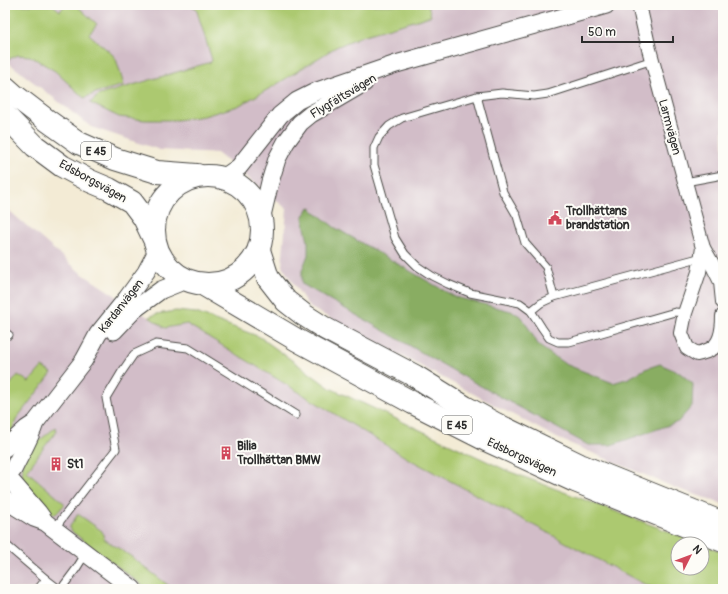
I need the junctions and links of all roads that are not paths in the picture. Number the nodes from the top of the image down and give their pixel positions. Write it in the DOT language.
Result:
graph roads {
  1 [pos="606,5"];
  2 [pos="639,5"];
  3 [pos="652,60"];
  4 [pos="396,64"];
  5 [pos="5,87"];
  6 [pos="477,96"];
  7 [pos="5,115"];
  8 [pos="723,175"];
  9 [pos="214,177"];
  10 [pos="685,182"];
  11 [pos="261,220"];
  12 [pos="156,245"];
  13 [pos="259,250"];
  14 [pos="702,252"];
  15 [pos="195,282"];
  16 [pos="554,297"];
  17 [pos="723,302"];
  18 [pos="531,311"];
  19 [pos="685,313"];
  20 [pos="723,316"];
  21 [pos="84,360"];
  22 [pos="296,414"];
  23 [pos="35,423"];
  24 [pos="5,448"];
  25 [pos="9,476"];
  26 [pos="5,500"];
  27 [pos="723,523"];
  28 [pos="49,526"];
  29 [pos="723,540"];
  30 [pos="5,544"];
  31 [pos="86,553"];
  32 [pos="46,579"];
  33 [pos="38,589"];
  34 [pos="60,589"];
  35 [pos="133,589"];
  1 -- 4 [label="street, Flygfältsvägen"];
  2 -- 3 [label="street, Larmvägen"];
  3 -- 6 [label="lane"];
  3 -- 10 [label="street, Larmvägen"];
  4 -- 9 [label="street, Flygfältsvägen"];
  4 -- 11 [label="street, Flygfältsvägen"];
  5 -- 9 [label="highway, E 45"];
  6 -- 16 [label="lane"];
  6 -- 18 [label="lane"];
  7 -- 12 [label="highway, Edsborgsvägen / E 45"];
  8 -- 10 [label="lane"];
  9 -- 11 [label="highway, E 45"];
  9 -- 12 [label="highway"];
  10 -- 14 [label="street, Larmvägen"];
  11 -- 13 [label="highway, E 45"];
  12 -- 15 [label="highway, E 45"];
  12 -- 21 [label="street, Kardanvägen"];
  13 -- 15 [label="highway, E 45"];
  13 -- 27 [label="highway, Edsborgsvägen / E 45"];
  14 -- 16 [label="lane"];
  14 -- 17 [label="street, Larmvägen"];
  14 -- 19 [label="street, Larmvägen"];
  15 -- 21 [label="street, Kardanvägen"];
  15 -- 29 [label="highway, Edsborgsvägen / E 45"];
  16 -- 18 [label="lane"];
  18 -- 19 [label="lane"];
  19 -- 20 [label="street, Larmvägen"];
  21 -- 23 [label="street, Kardanvägen"];
  22 -- 28 [label="lane"];
  23 -- 24 [label="street, Kardanvägen"];
  23 -- 25 [label="street, Kardanvägen"];
  25 -- 28 [label="street, Kardanvägen"];
  26 -- 28 [label="street, Kardanvägen"];
  28 -- 31 [label="street, Kardanvägen"];
  30 -- 32 [label="lane"];
  31 -- 34 [label="lane"];
  31 -- 35 [label="street, Kardanvägen"];
  32 -- 33 [label="lane"];
  32 -- 34 [label="lane"];
}
